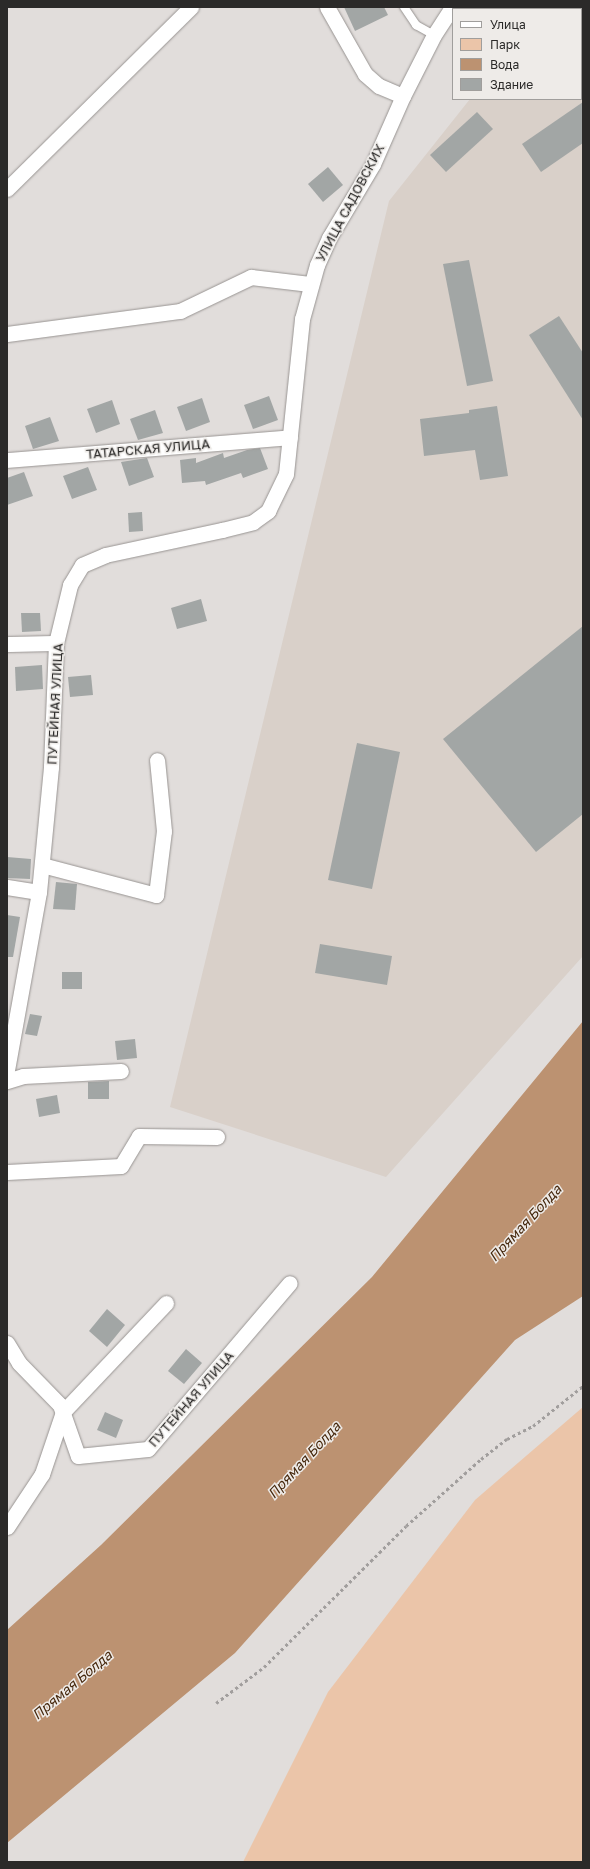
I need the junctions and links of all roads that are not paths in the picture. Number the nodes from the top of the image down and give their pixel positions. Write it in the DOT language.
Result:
graph roads {
  1 [pos="191,7"];
  2 [pos="327,7"];
  3 [pos="404,7"];
  4 [pos="452,7"];
  5 [pos="434,35"];
  6 [pos="403,96"];
  7 [pos="7,189"];
  8 [pos="310,284"];
  9 [pos="7,334"];
  10 [pos="290,437"];
  11 [pos="7,460"];
  12 [pos="56,643"];
  13 [pos="7,644"];
  14 [pos="157,760"];
  15 [pos="42,865"];
  16 [pos="7,887"];
  17 [pos="39,892"];
  18 [pos="12,1018"];
  19 [pos="7,1070"];
  20 [pos="120,1071"];
  21 [pos="7,1081"];
  22 [pos="218,1137"];
  23 [pos="7,1172"];
  24 [pos="290,1283"];
  25 [pos="166,1303"];
  26 [pos="7,1343"];
  27 [pos="62,1412"];
  28 [pos="7,1527"];
  1 -- 7 [label="street"];
  2 -- 6 [label="street"];
  3 -- 5 [label="lane"];
  4 -- 5 [label="street, УЛИЦА САДОВСКИХ"];
  5 -- 6 [label="street, УЛИЦА САДОВСКИХ"];
  6 -- 8 [label="street, УЛИЦА САДОВСКИХ"];
  8 -- 9 [label="street"];
  8 -- 10 [label="street, УЛИЦА САДОВСКИХ"];
  10 -- 11 [label="street, ТАТАРСКАЯ УЛИЦА"];
  10 -- 12 [label="street, ПУТЕЙНАЯ УЛИЦА"];
  12 -- 13 [label="street"];
  12 -- 15 [label="street, ПУТЕЙНАЯ УЛИЦА"];
  14 -- 15 [label="street"];
  15 -- 17 [label="street, ПУТЕЙНАЯ УЛИЦА"];
  16 -- 17 [label="street"];
  17 -- 18 [label="street, ПУТЕЙНАЯ УЛИЦА"];
  18 -- 19 [label="street, ПУТЕЙНАЯ УЛИЦА"];
  20 -- 21 [label="street"];
  22 -- 23 [label="street"];
  24 -- 27 [label="street, ПУТЕЙНАЯ УЛИЦА"];
  25 -- 27 [label="street"];
  26 -- 27 [label="street, ПУТЕЙНАЯ УЛИЦА"];
  27 -- 28 [label="street"];
}
